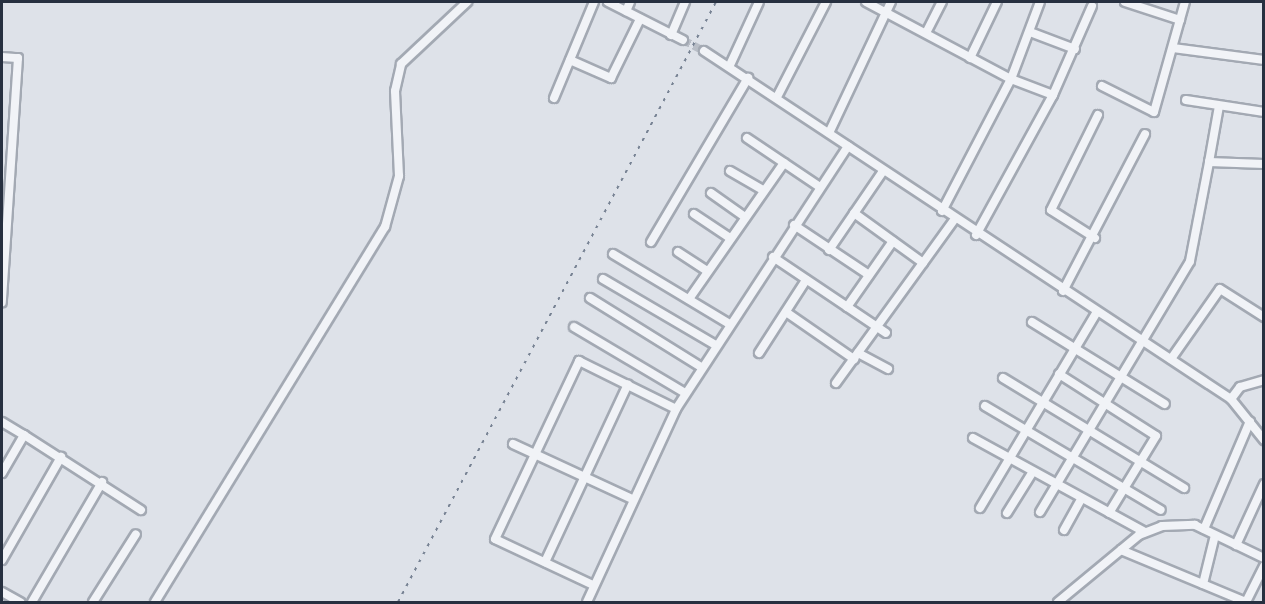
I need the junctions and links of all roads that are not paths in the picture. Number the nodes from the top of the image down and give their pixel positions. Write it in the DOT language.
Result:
graph roads {
  1 [pos="467,2"];
  2 [pos="594,2"];
  3 [pos="608,2"];
  4 [pos="630,2"];
  5 [pos="685,2"];
  6 [pos="759,2"];
  7 [pos="826,2"];
  8 [pos="866,2"];
  9 [pos="891,2"];
  10 [pos="942,2"];
  11 [pos="997,2"];
  12 [pos="1040,2"];
  13 [pos="1125,2"];
  14 [pos="1185,2"];
  15 [pos="1092,6"];
  16 [pos="626,11"];
  17 [pos="886,11"];
  18 [pos="640,19"];
  19 [pos="1180,20"];
  20 [pos="927,31"];
  21 [pos="1030,32"];
  22 [pos="671,35"];
  23 [pos="683,40"];
  24 [pos="1173,48"];
  25 [pos="1075,49"];
  26 [pos="704,51"];
  27 [pos="2,57"];
  28 [pos="970,58"];
  29 [pos="570,60"];
  30 [pos="1263,60"];
  31 [pos="730,65"];
  32 [pos="748,78"];
  33 [pos="1011,79"];
  34 [pos="1102,86"];
  35 [pos="1053,95"];
  36 [pos="777,97"];
  37 [pos="554,98"];
  38 [pos="1186,100"];
  39 [pos="1219,106"];
  40 [pos="1263,112"];
  41 [pos="1098,115"];
  42 [pos="829,133"];
  43 [pos="1145,134"];
  44 [pos="747,138"];
  45 [pos="848,146"];
  46 [pos="1209,162"];
  47 [pos="784,163"];
  48 [pos="1263,164"];
  49 [pos="730,171"];
  50 [pos="883,171"];
  51 [pos="5,187"];
  52 [pos="820,187"];
  53 [pos="764,191"];
  54 [pos="711,193"];
  55 [pos="942,211"];
  56 [pos="854,213"];
  57 [pos="694,214"];
  58 [pos="746,216"];
  59 [pos="954,220"];
  60 [pos="794,225"];
  61 [pos="976,235"];
  62 [pos="730,238"];
  63 [pos="1095,238"];
  64 [pos="893,241"];
  65 [pos="651,242"];
  66 [pos="829,250"];
  67 [pos="678,252"];
  68 [pos="613,254"];
  69 [pos="773,257"];
  70 [pos="923,263"];
  71 [pos="707,271"];
  72 [pos="869,275"];
  73 [pos="603,279"];
  74 [pos="807,280"];
  75 [pos="1063,291"];
  76 [pos="590,298"];
  77 [pos="689,299"];
  78 [pos="2,302"];
  79 [pos="847,307"];
  80 [pos="786,312"];
  81 [pos="1097,312"];
  82 [pos="1263,317"];
  83 [pos="1032,322"];
  84 [pos="728,323"];
  85 [pos="574,327"];
  86 [pos="877,327"];
  87 [pos="886,333"];
  88 [pos="1144,341"];
  89 [pos="714,344"];
  90 [pos="1074,348"];
  91 [pos="759,353"];
  92 [pos="856,356"];
  93 [pos="1171,359"];
  94 [pos="701,367"];
  95 [pos="888,369"];
  96 [pos="1059,374"];
  97 [pos="1121,377"];
  98 [pos="1003,378"];
  99 [pos="1263,380"];
  100 [pos="837,383"];
  101 [pos="628,384"];
  102 [pos="685,393"];
  103 [pos="1231,399"];
  104 [pos="1042,402"];
  105 [pos="1106,404"];
  106 [pos="1165,404"];
  107 [pos="985,406"];
  108 [pos="676,409"];
  109 [pos="1250,421"];
  110 [pos="2,422"];
  111 [pos="1027,430"];
  112 [pos="1090,432"];
  113 [pos="24,435"];
  114 [pos="973,438"];
  115 [pos="1263,440"];
  116 [pos="513,444"];
  117 [pos="536,454"];
  118 [pos="61,457"];
  119 [pos="1075,459"];
  120 [pos="1010,460"];
  121 [pos="1139,461"];
  122 [pos="2,473"];
  123 [pos="1032,473"];
  124 [pos="585,477"];
  125 [pos="102,482"];
  126 [pos="1263,484"];
  127 [pos="1058,487"];
  128 [pos="1122,488"];
  129 [pos="1184,489"];
  130 [pos="632,499"];
  131 [pos="1082,499"];
  132 [pos="980,508"];
  133 [pos="141,510"];
  134 [pos="1161,510"];
  135 [pos="1040,512"];
  136 [pos="1006,513"];
  137 [pos="1109,513"];
  138 [pos="1204,529"];
  139 [pos="1065,530"];
  140 [pos="1145,532"];
  141 [pos="136,534"];
  142 [pos="1215,535"];
  143 [pos="1236,545"];
  144 [pos="1121,550"];
  145 [pos="1263,558"];
  146 [pos="2,560"];
  147 [pos="545,562"];
  148 [pos="1263,566"];
  149 [pos="1203,584"];
  150 [pos="593,585"];
  151 [pos="2,592"];
  152 [pos="1246,602"];
  153 [pos="20,603"];
  154 [pos="32,603"];
  155 [pos="93,603"];
  156 [pos="155,603"];
  157 [pos="587,603"];
  158 [pos="1058,603"];
  1 -- 156 [label="street"];
  2 -- 29 [label="street"];
  3 -- 16 [label="street"];
  4 -- 16 [label="street"];
  5 -- 22 [label="street"];
  6 -- 31 [label="street"];
  7 -- 36 [label="street"];
  8 -- 17 [label="street"];
  9 -- 17 [label="street"];
  10 -- 20 [label="street"];
  11 -- 28 [label="street"];
  12 -- 21 [label="street"];
  13 -- 19 [label="street"];
  14 -- 19 [label="street"];
  15 -- 25 [label="street"];
  16 -- 18 [label="street"];
  17 -- 20 [label="street"];
  17 -- 42 [label="street"];
  18 -- 22 [label="street"];
  18 -- 29 [label="street"];
  19 -- 24 [label="street"];
  20 -- 28 [label="street"];
  21 -- 25 [label="street"];
  21 -- 33 [label="street"];
  22 -- 23 [label="street"];
  24 -- 30 [label="street"];
  24 -- 34 [label="street"];
  25 -- 35 [label="street"];
  26 -- 31 [label="street"];
  27 -- 51 [label="street"];
  28 -- 33 [label="street"];
  29 -- 37 [label="street"];
  31 -- 32 [label="street"];
  32 -- 36 [label="street"];
  32 -- 65 [label="street"];
  33 -- 35 [label="street"];
  33 -- 55 [label="street"];
  35 -- 61 [label="street"];
  36 -- 42 [label="street"];
  38 -- 39 [label="street"];
  39 -- 40 [label="street"];
  39 -- 46 [label="street"];
  41 -- 63 [label="street"];
  42 -- 45 [label="street"];
  43 -- 63 [label="street"];
  44 -- 47 [label="street"];
  45 -- 50 [label="street"];
  45 -- 52 [label="street"];
  46 -- 48 [label="street"];
  46 -- 88 [label="street"];
  47 -- 52 [label="street"];
  47 -- 53 [label="street"];
  49 -- 53 [label="street"];
  50 -- 55 [label="street"];
  50 -- 56 [label="street"];
  51 -- 78 [label="street"];
  52 -- 60 [label="street"];
  53 -- 58 [label="street"];
  54 -- 58 [label="street"];
  55 -- 59 [label="street"];
  56 -- 64 [label="street"];
  56 -- 66 [label="street"];
  57 -- 62 [label="street"];
  58 -- 62 [label="street"];
  59 -- 61 [label="street"];
  59 -- 70 [label="street"];
  60 -- 66 [label="street"];
  60 -- 69 [label="street"];
  61 -- 75 [label="street"];
  62 -- 71 [label="street"];
  63 -- 75 [label="street"];
  64 -- 70 [label="street"];
  64 -- 72 [label="street"];
  66 -- 72 [label="street"];
  67 -- 71 [label="street"];
  68 -- 77 [label="street"];
  69 -- 74 [label="street"];
  69 -- 84 [label="street"];
  70 -- 86 [label="street"];
  71 -- 77 [label="street"];
  72 -- 79 [label="street"];
  73 -- 89 [label="street"];
  74 -- 79 [label="street"];
  74 -- 80 [label="street"];
  75 -- 81 [label="street"];
  76 -- 94 [label="street"];
  77 -- 84 [label="street"];
  79 -- 86 [label="street"];
  80 -- 91 [label="street"];
  80 -- 92 [label="street"];
  81 -- 88 [label="street"];
  81 -- 90 [label="street"];
  82 -- 93 [label="street"];
  83 -- 90 [label="street"];
  84 -- 89 [label="street"];
  85 -- 102 [label="street"];
  86 -- 87 [label="street"];
  86 -- 92 [label="street"];
  88 -- 93 [label="street"];
  88 -- 97 [label="street"];
  89 -- 94 [label="street"];
  90 -- 96 [label="street"];
  90 -- 97 [label="street"];
  92 -- 95 [label="street"];
  92 -- 100 [label="street"];
  93 -- 103 [label="street"];
  94 -- 102 [label="street"];
  96 -- 104 [label="street"];
  96 -- 105 [label="street"];
  97 -- 105 [label="street"];
  97 -- 106 [label="street"];
  98 -- 104 [label="street"];
  99 -- 103 [label="street"];
  101 -- 108 [label="street"];
  101 -- 117 [label="street"];
  101 -- 124 [label="street"];
  102 -- 108 [label="street"];
  103 -- 109 [label="street"];
  104 -- 111 [label="street"];
  104 -- 112 [label="street"];
  105 -- 112 [label="street"];
  105 -- 121 [label="street"];
  107 -- 111 [label="street"];
  108 -- 130 [label="street"];
  109 -- 115 [label="street"];
  109 -- 138 [label="street"];
  110 -- 113 [label="street"];
  111 -- 119 [label="street"];
  111 -- 120 [label="street"];
  112 -- 119 [label="street"];
  112 -- 121 [label="street"];
  113 -- 118 [label="street"];
  113 -- 122 [label="street"];
  114 -- 120 [label="street"];
  116 -- 117 [label="street"];
  117 -- 124 [label="street"];
  117 -- 147 [label="street"];
  118 -- 125 [label="street"];
  118 -- 146 [label="street"];
  119 -- 127 [label="street"];
  119 -- 128 [label="street"];
  120 -- 123 [label="street"];
  120 -- 132 [label="street"];
  121 -- 128 [label="street"];
  121 -- 129 [label="street"];
  123 -- 127 [label="street"];
  123 -- 136 [label="street"];
  124 -- 130 [label="street"];
  124 -- 147 [label="street"];
  125 -- 133 [label="street"];
  125 -- 154 [label="street"];
  126 -- 143 [label="street"];
  127 -- 131 [label="street"];
  127 -- 135 [label="street"];
  128 -- 134 [label="street"];
  128 -- 137 [label="street"];
  130 -- 150 [label="street"];
  131 -- 137 [label="street"];
  131 -- 139 [label="street"];
  137 -- 140 [label="street"];
  138 -- 140 [label="street"];
  138 -- 142 [label="street"];
  140 -- 144 [label="street"];
  141 -- 155 [label="street"];
  142 -- 143 [label="street"];
  142 -- 149 [label="street"];
  143 -- 145 [label="street"];
  144 -- 149 [label="street"];
  144 -- 158 [label="street"];
  147 -- 150 [label="street"];
  148 -- 152 [label="street"];
  149 -- 152 [label="street"];
  150 -- 157 [label="street"];
  151 -- 153 [label="street"];
}
